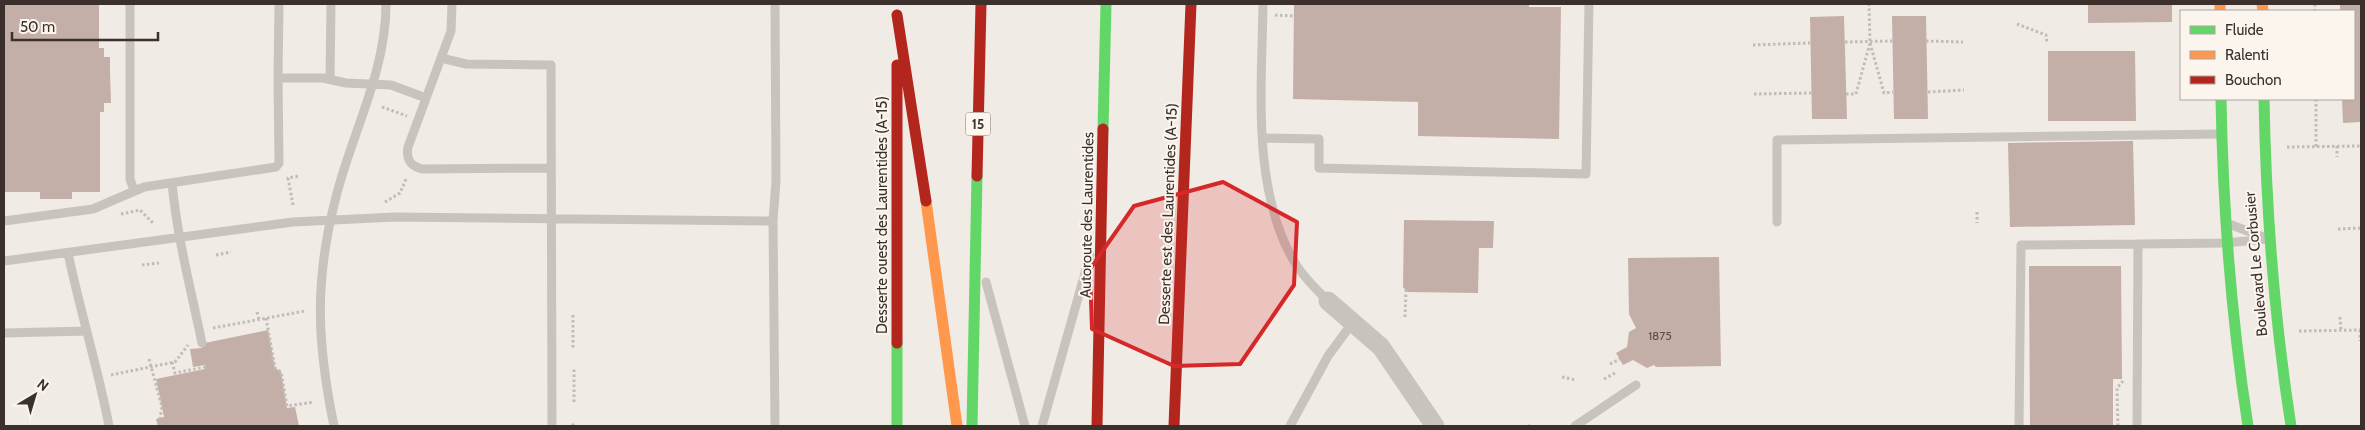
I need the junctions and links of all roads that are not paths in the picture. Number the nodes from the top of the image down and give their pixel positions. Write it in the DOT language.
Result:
graph roads {
  1 [pos="130,4"];
  2 [pos="279,4"];
  3 [pos="331,4"];
  4 [pos="386,4"];
  5 [pos="452,4"];
  6 [pos="774,4"];
  7 [pos="981,4"];
  8 [pos="1106,4"];
  9 [pos="1191,4"];
  10 [pos="1263,4"];
  11 [pos="1589,4"];
  12 [pos="895,8"];
  13 [pos="441,58"];
  14 [pos="278,78"];
  15 [pos="330,79"];
  16 [pos="372,84"];
  17 [pos="426,98"];
  18 [pos="2221,100"];
  19 [pos="2264,100"];
  20 [pos="2221,134"];
  21 [pos="1263,138"];
  22 [pos="551,168"];
  23 [pos="172,183"];
  24 [pos="134,190"];
  25 [pos="1102,212"];
  26 [pos="330,220"];
  27 [pos="551,220"];
  28 [pos="4,221"];
  29 [pos="773,221"];
  30 [pos="1777,222"];
  31 [pos="2224,222"];
  32 [pos="178,238"];
  33 [pos="2268,239"];
  34 [pos="976,243"];
  35 [pos="2225,243"];
  36 [pos="2138,244"];
  37 [pos="68,253"];
  38 [pos="4,261"];
  39 [pos="1328,301"];
  40 [pos="1353,322"];
  41 [pos="87,331"];
  42 [pos="4,333"];
  43 [pos="202,343"];
  44 [pos="1636,385"];
  45 [pos="109,426"];
  46 [pos="334,426"];
  47 [pos="552,426"];
  48 [pos="775,426"];
  49 [pos="897,426"];
  50 [pos="957,426"];
  51 [pos="972,426"];
  52 [pos="1025,426"];
  53 [pos="1042,426"];
  54 [pos="1097,426"];
  55 [pos="1174,426"];
  56 [pos="1290,426"];
  57 [pos="1435,426"];
  58 [pos="1575,426"];
  59 [pos="2019,426"];
  60 [pos="2137,426"];
  61 [pos="2248,426"];
  62 [pos="2291,426"];
  1 -- 24 [label="lane"];
  2 -- 14 [label="lane"];
  3 -- 15 [label="lane"];
  4 -- 16 [label="lane"];
  5 -- 13 [label="lane"];
  6 -- 29 [label="lane"];
  7 -- 34 [label="main road, 15"];
  8 -- 25 [label="main road, Autoroute des Laurentides"];
  9 -- 55 [label="main road, Desserte est des Laurentides (A-15)"];
  10 -- 21 [label="lane"];
  11 -- 21 [label="lane"];
  12 -- 49 [label="main road, Desserte ouest des Laurentides (A-15)"];
  12 -- 50 [label="main road"];
  13 -- 17 [label="lane"];
  13 -- 22 [label="lane"];
  14 -- 15 [label="lane"];
  14 -- 23 [label="lane"];
  15 -- 16 [label="lane"];
  16 -- 17 [label="lane"];
  16 -- 26 [label="lane"];
  17 -- 22 [label="lane"];
  18 -- 20 [label="main road, Boulevard Le Corbusier"];
  19 -- 33 [label="main road, Boulevard Le Corbusier"];
  20 -- 30 [label="lane"];
  20 -- 31 [label="main road, Boulevard Le Corbusier"];
  21 -- 39 [label="lane"];
  22 -- 27 [label="lane"];
  23 -- 24 [label="lane"];
  23 -- 32 [label="lane"];
  24 -- 28 [label="lane"];
  25 -- 53 [label="lane"];
  25 -- 54 [label="main road, Autoroute des Laurentides"];
  26 -- 27 [label="lane"];
  26 -- 32 [label="lane"];
  26 -- 46 [label="lane"];
  27 -- 29 [label="lane"];
  27 -- 47 [label="lane"];
  29 -- 48 [label="lane"];
  31 -- 33 [label="lane"];
  31 -- 35 [label="main road, Boulevard Le Corbusier"];
  32 -- 37 [label="lane"];
  32 -- 43 [label="lane"];
  33 -- 35 [label="lane"];
  33 -- 62 [label="main road, Boulevard Le Corbusier"];
  34 -- 51 [label="main road, 15"];
  34 -- 52 [label="lane"];
  35 -- 36 [label="lane"];
  35 -- 61 [label="main road, Boulevard Le Corbusier"];
  36 -- 59 [label="lane"];
  36 -- 60 [label="lane"];
  37 -- 38 [label="lane"];
  37 -- 41 [label="lane"];
  39 -- 40 [label="street"];
  40 -- 56 [label="lane"];
  40 -- 57 [label="street"];
  41 -- 42 [label="lane"];
  41 -- 45 [label="lane"];
  44 -- 58 [label="lane"];
}
